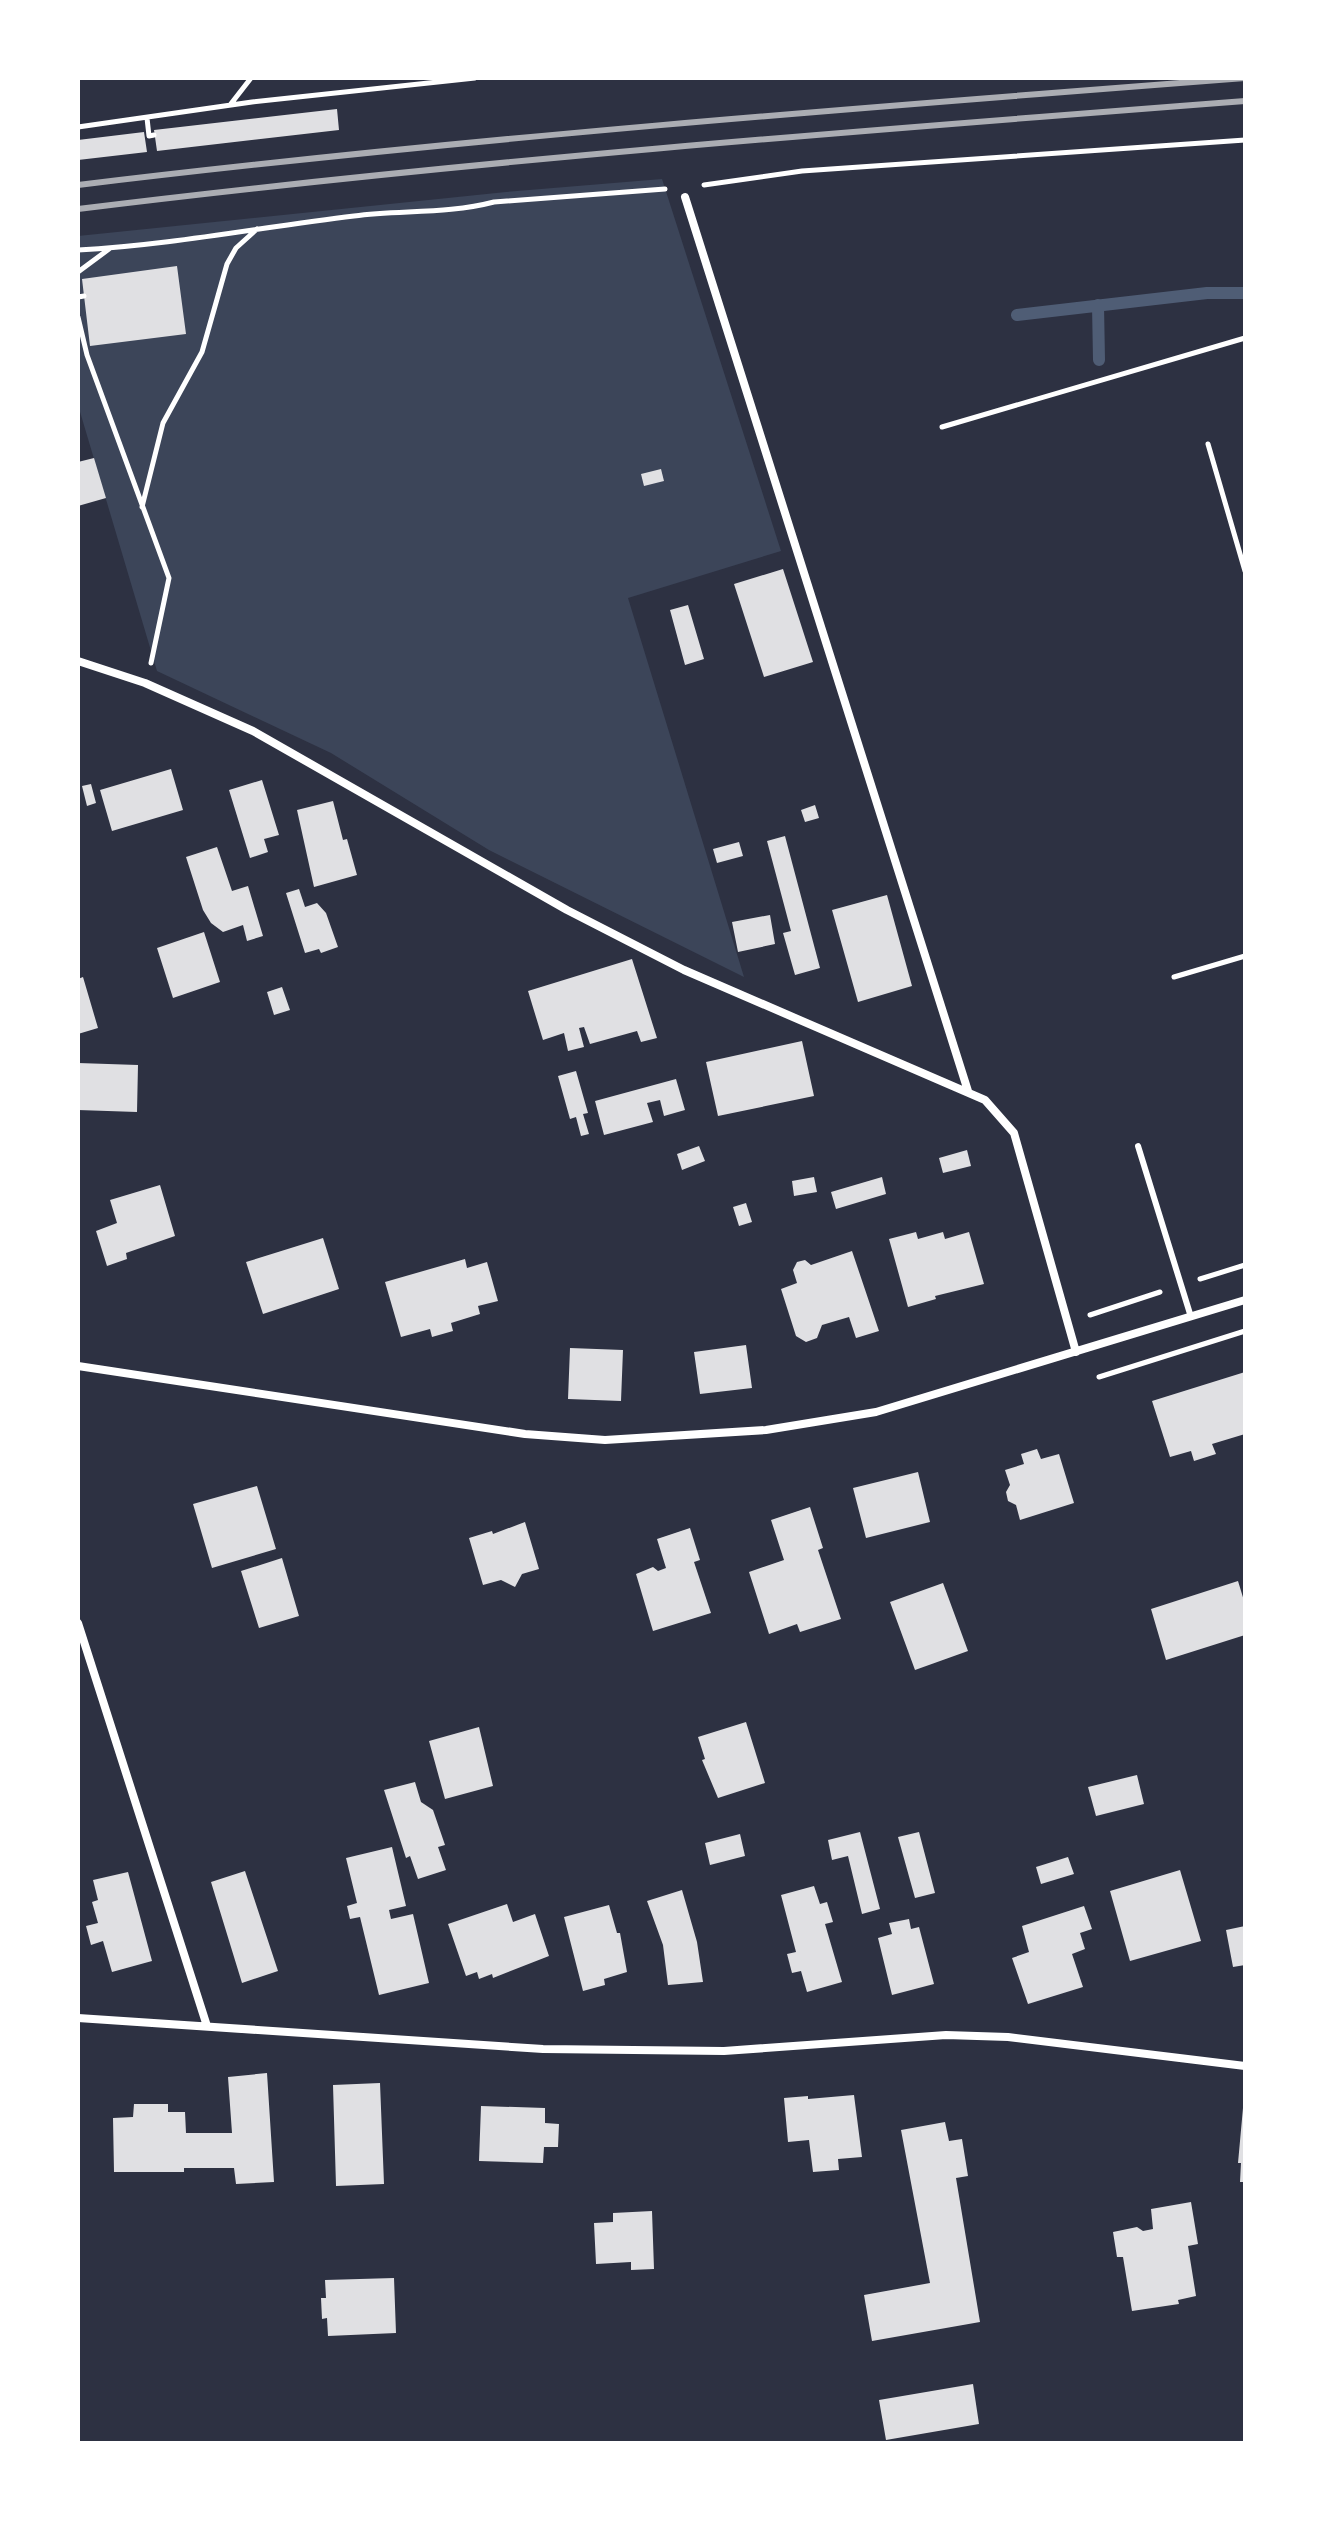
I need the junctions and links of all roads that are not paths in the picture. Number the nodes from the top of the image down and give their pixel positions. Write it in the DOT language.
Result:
graph roads {
  1 [pos="684,192"];
  2 [pos="78,661"];
  3 [pos="968,1091"];
  4 [pos="1138,1146"];
  5 [pos="1245,1300"];
  6 [pos="1191,1317"];
  7 [pos="1076,1352"];
  8 [pos="78,1366"];
  9 [pos="78,1623"];
  10 [pos="78,2018"];
  11 [pos="207,2026"];
  12 [pos="1245,2066"];
  1 -- 3 [label="street"];
  2 -- 3 [label="street"];
  3 -- 7 [label="street"];
  4 -- 6 [label="lane"];
  5 -- 6 [label="street"];
  6 -- 7 [label="street"];
  7 -- 8 [label="street"];
  9 -- 11 [label="street"];
  10 -- 11 [label="street"];
  11 -- 12 [label="street"];
}
